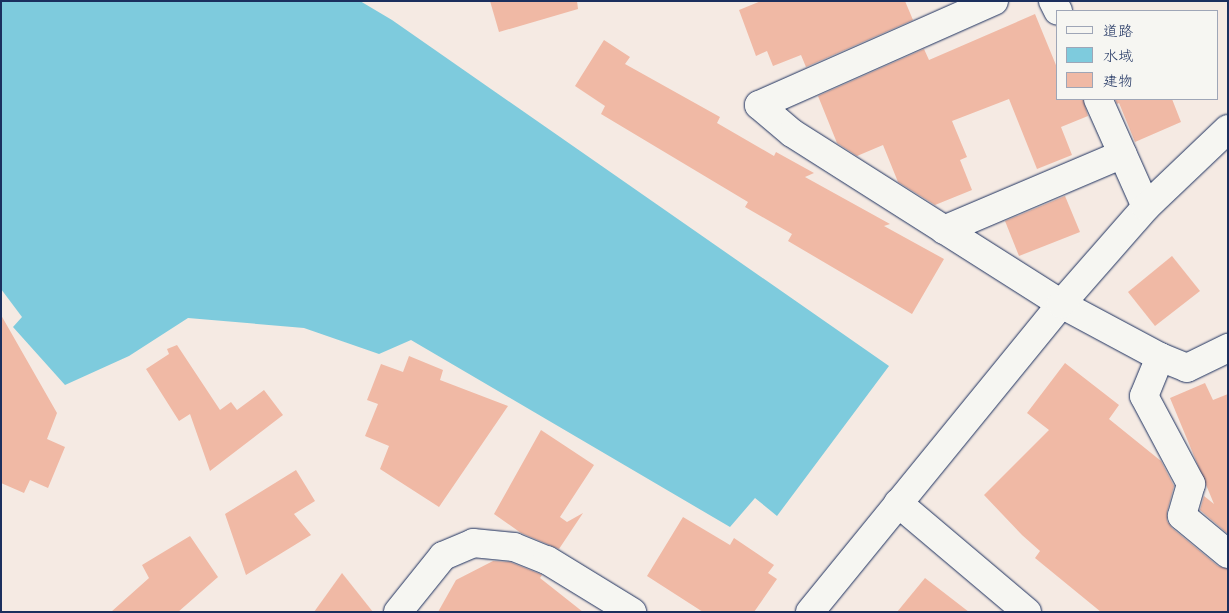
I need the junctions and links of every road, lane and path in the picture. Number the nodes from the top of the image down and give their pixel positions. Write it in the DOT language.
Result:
graph roads {
  1 [pos="994,1"];
  2 [pos="1098,100"];
  3 [pos="1228,129"];
  4 [pos="1123,154"];
  5 [pos="1146,207"];
  6 [pos="944,230"];
  7 [pos="1061,304"];
  8 [pos="1228,348"];
  9 [pos="1160,357"];
  10 [pos="898,504"];
  11 [pos="1228,554"];
  12 [pos="398,612"];
  13 [pos="632,612"];
  14 [pos="810,612"];
  15 [pos="1027,612"];
  1 -- 6 [label="street"];
  2 -- 4 [label="street"];
  3 -- 5 [label="street"];
  4 -- 5 [label="street"];
  4 -- 6 [label="street"];
  5 -- 7 [label="street"];
  6 -- 7 [label="street"];
  7 -- 9 [label="street"];
  7 -- 10 [label="street"];
  8 -- 9 [label="street"];
  9 -- 11 [label="street"];
  10 -- 14 [label="street"];
  10 -- 15 [label="street"];
  12 -- 13 [label="street"];
}
